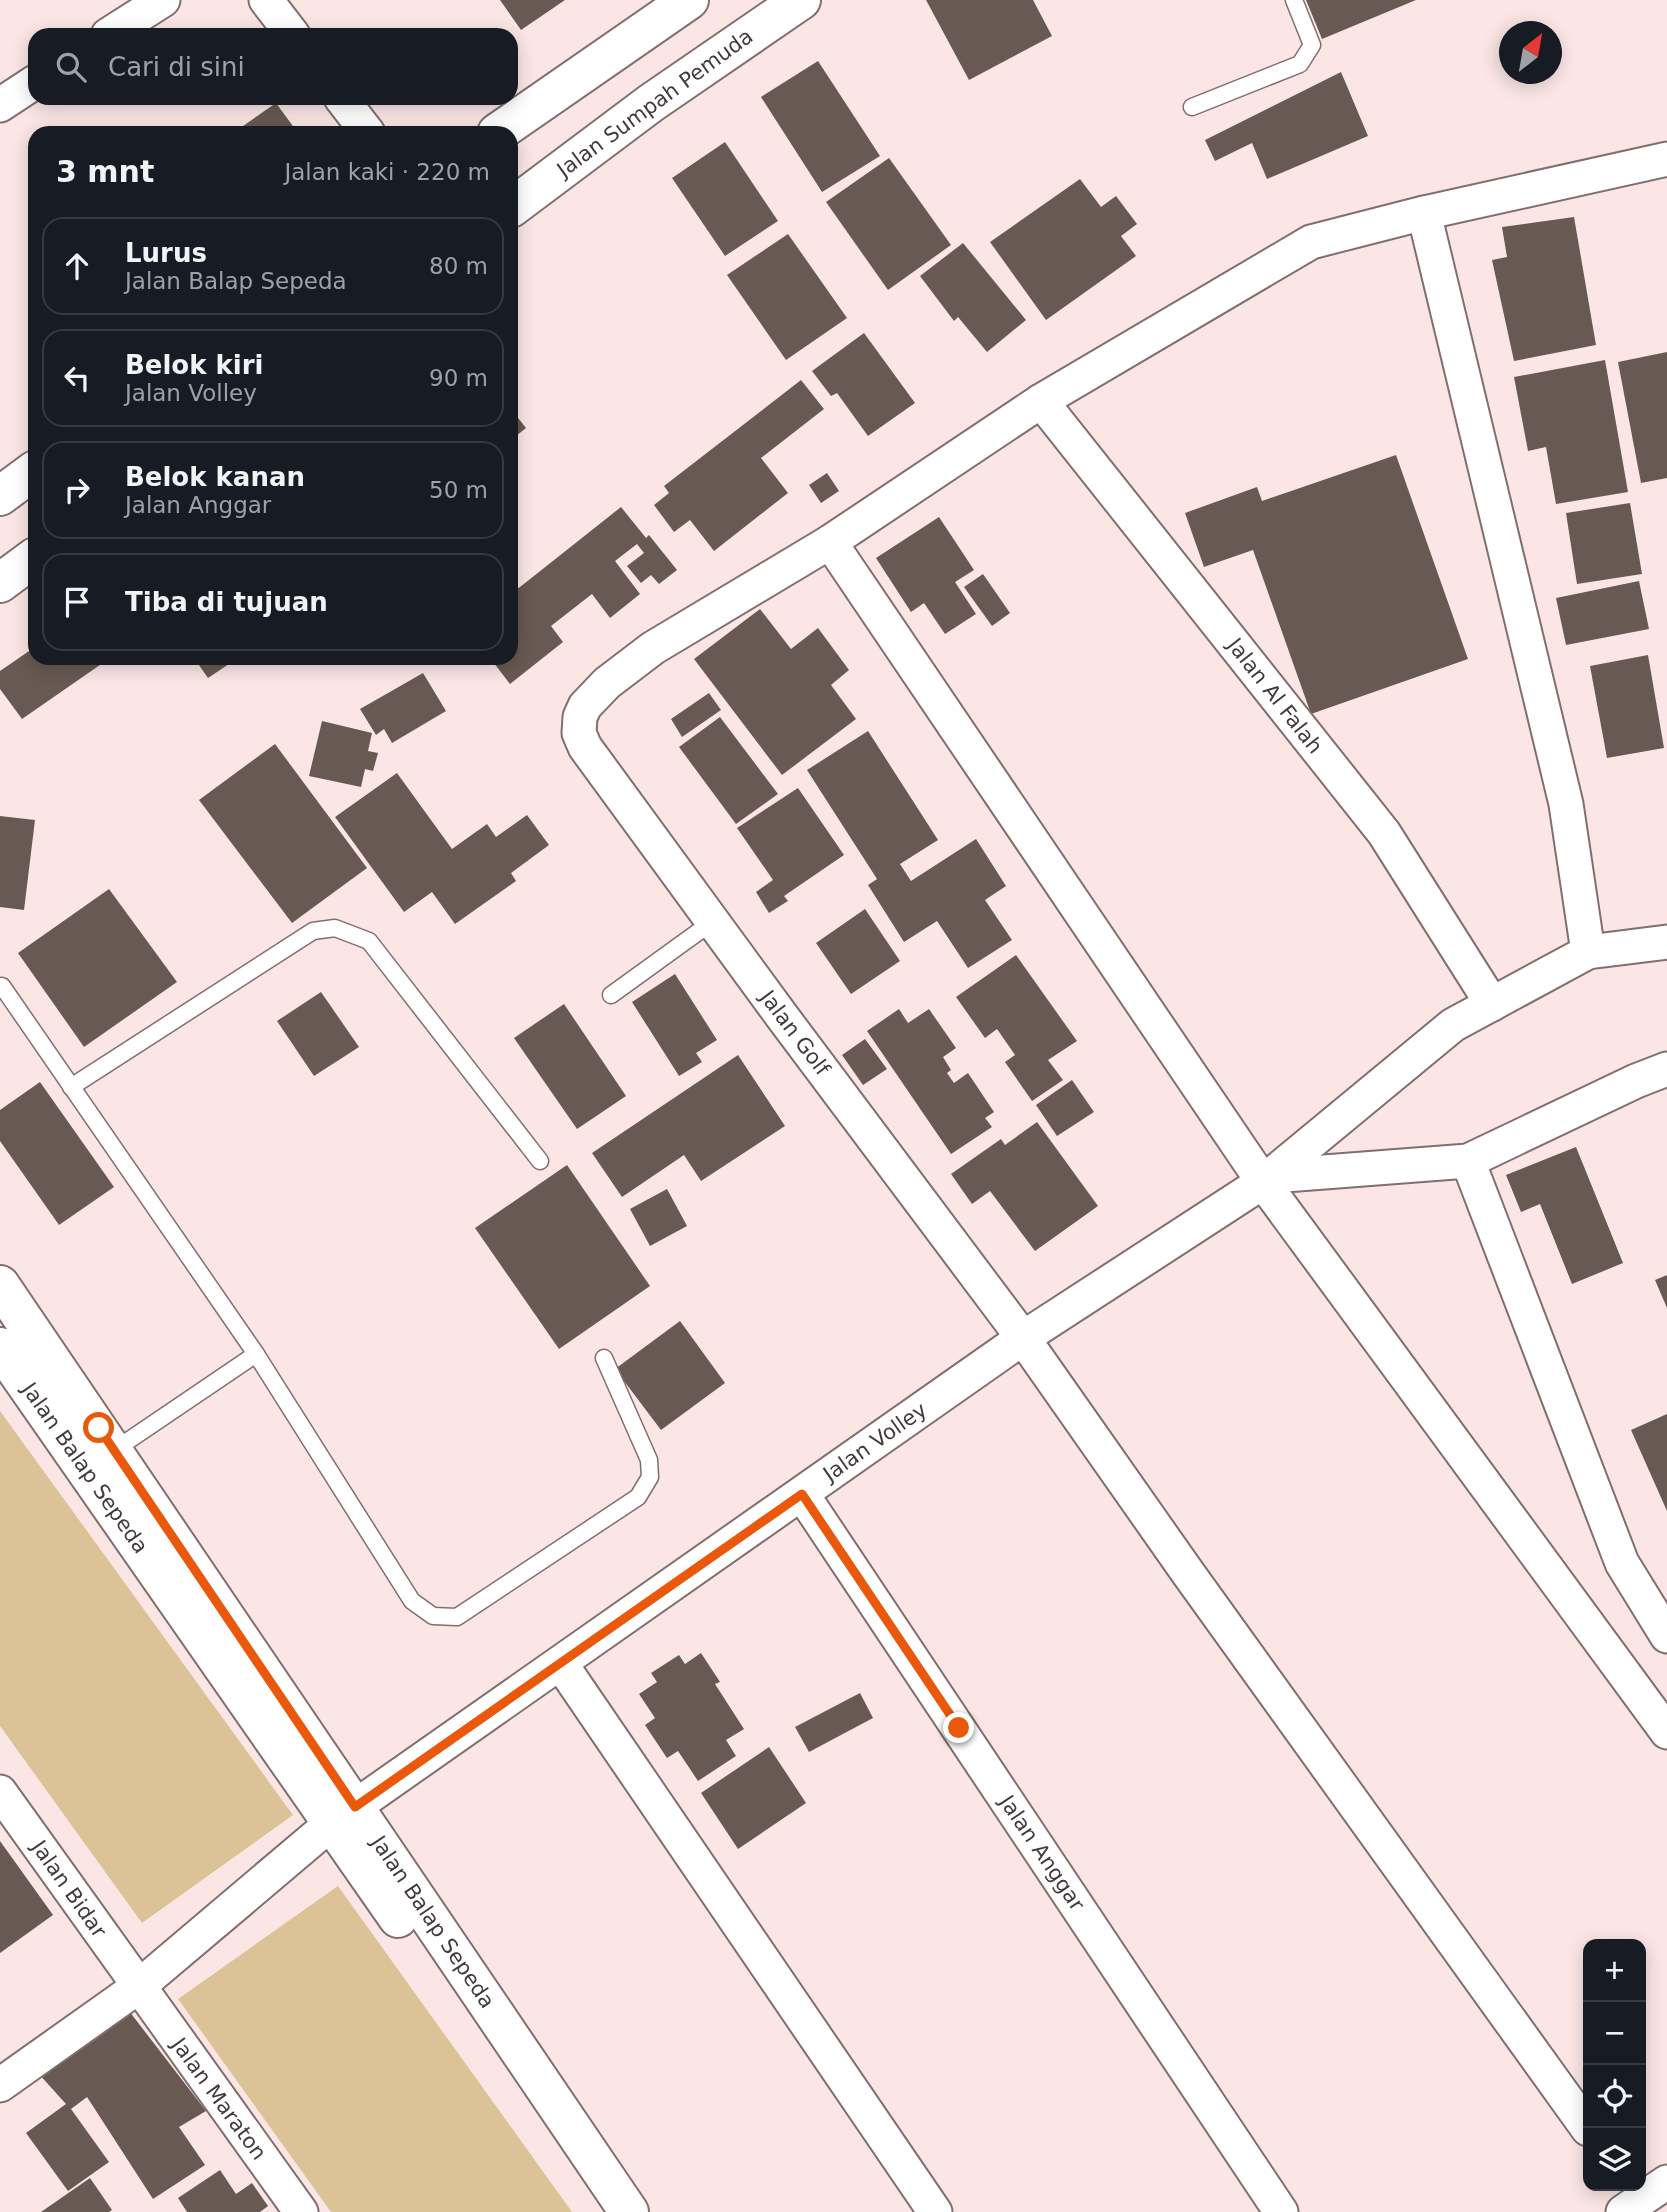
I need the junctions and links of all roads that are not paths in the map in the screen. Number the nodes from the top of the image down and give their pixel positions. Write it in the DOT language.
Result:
graph roads {
  1 [pos="163,0"];
  2 [pos="267,0"];
  3 [pos="689,0"];
  4 [pos="801,0"];
  5 [pos="1294,0"];
  6 [pos="119,28"];
  7 [pos="288,28"];
  8 [pos="28,87"];
  9 [pos="0,105"];
  10 [pos="346,105"];
  11 [pos="1192,107"];
  12 [pos="363,126"];
  13 [pos="507,126"];
  14 [pos="1667,159"];
  15 [pos="518,203"];
  16 [pos="1424,213"];
  17 [pos="1041,401"];
  18 [pos="28,475"];
  19 [pos="0,496"];
  20 [pos="830,542"];
  21 [pos="28,562"];
  22 [pos="0,583"];
  23 [pos="712,922"];
  24 [pos="1667,942"];
  25 [pos="1588,952"];
  26 [pos="2,986"];
  27 [pos="611,995"];
  28 [pos="1492,1004"];
  29 [pos="1667,1069"];
  30 [pos="71,1087"];
  31 [pos="540,1161"];
  32 [pos="1468,1161"];
  33 [pos="1268,1179"];
  34 [pos="0,1285"];
  35 [pos="1023,1338"];
  36 [pos="0,1347"];
  37 [pos="256,1354"];
  38 [pos="604,1358"];
  39 [pos="100,1460"];
  40 [pos="802,1494"];
  41 [pos="1667,1636"];
  42 [pos="561,1664"];
  43 [pos="1667,1732"];
  44 [pos="0,1792"];
  45 [pos="344,1815"];
  46 [pos="138,1987"];
  47 [pos="0,2085"];
  48 [pos="1587,2128"];
  49 [pos="1667,2182"];
  50 [pos="1630,2199"];
  51 [pos="301,2212"];
  52 [pos="599,2212"];
  53 [pos="629,2212"];
  54 [pos="935,2212"];
  55 [pos="1281,2212"];
  1 -- 6 [label="street"];
  2 -- 7 [label="street"];
  3 -- 13 [label="main road"];
  4 -- 15 [label="main road, Jalan Sumpah Pemuda"];
  5 -- 11 [label="lane"];
  8 -- 9 [label="street"];
  10 -- 12 [label="street"];
  14 -- 16 [label="street"];
  16 -- 17 [label="street"];
  16 -- 25 [label="street"];
  17 -- 20 [label="street"];
  17 -- 28 [label="street, Jalan Al Falah"];
  18 -- 19 [label="main road"];
  20 -- 23 [label="street, Jalan Golf"];
  20 -- 33 [label="street"];
  21 -- 22 [label="main road"];
  23 -- 27 [label="lane"];
  23 -- 35 [label="street, Jalan Golf"];
  24 -- 25 [label="street"];
  25 -- 28 [label="street, Jalan Volley"];
  26 -- 30 [label="lane"];
  28 -- 33 [label="street, Jalan Volley"];
  29 -- 32 [label="street"];
  30 -- 31 [label="lane"];
  30 -- 37 [label="lane"];
  32 -- 33 [label="street"];
  32 -- 41 [label="street"];
  33 -- 35 [label="street, Jalan Volley"];
  33 -- 43 [label="street"];
  34 -- 39 [label="main road, Jalan Balap Sepeda"];
  35 -- 40 [label="street, Jalan Volley"];
  35 -- 48 [label="street, Jalan Golf"];
  36 -- 39 [label="main road, Jalan Balap Sepeda"];
  37 -- 38 [label="lane"];
  37 -- 39 [label="lane"];
  39 -- 45 [label="main road, Jalan Balap Sepeda"];
  40 -- 42 [label="street, Jalan Volley"];
  40 -- 55 [label="street, Jalan Anggar"];
  42 -- 45 [label="street, Jalan Volley"];
  42 -- 54 [label="street"];
  44 -- 46 [label="street, Jalan Bidar"];
  45 -- 46 [label="street, Jalan Volley"];
  45 -- 52 [label="main road, Jalan Balap Sepeda"];
  45 -- 53 [label="main road, Jalan Balap Sepeda"];
  46 -- 47 [label="street, Jalan Volley"];
  46 -- 51 [label="street, Jalan Maraton"];
  49 -- 50 [label="street"];
}
